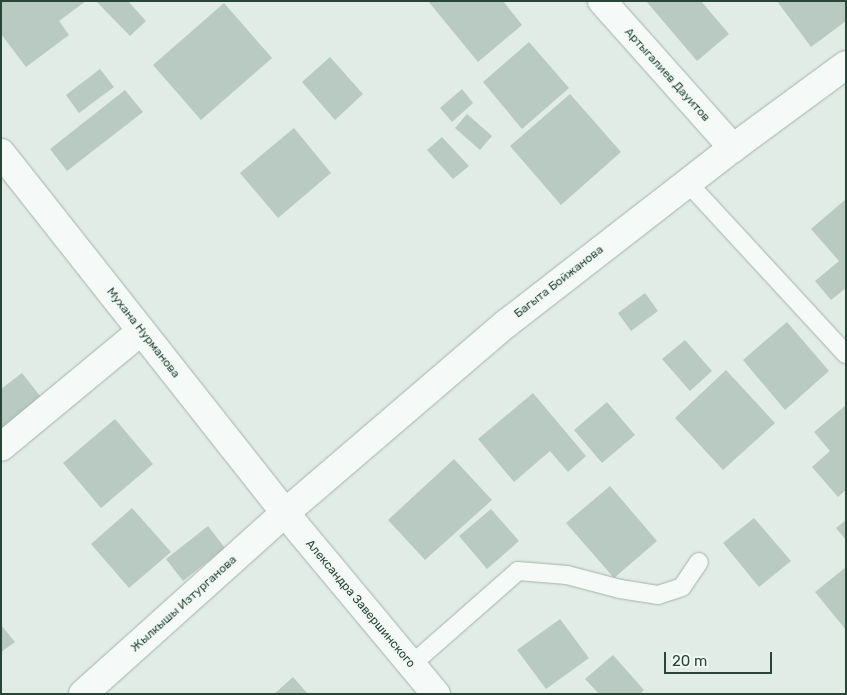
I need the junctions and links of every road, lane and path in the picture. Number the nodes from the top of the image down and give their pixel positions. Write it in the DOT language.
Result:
graph roads {
  1 [pos="602,1"];
  2 [pos="846,65"];
  3 [pos="733,148"];
  4 [pos="1,153"];
  5 [pos="688,183"];
  6 [pos="141,331"];
  7 [pos="846,354"];
  8 [pos="1,447"];
  9 [pos="285,513"];
  10 [pos="700,562"];
  11 [pos="412,665"];
  12 [pos="83,694"];
  13 [pos="436,694"];
  1 -- 3 [label="street, Артыгалиев Дауитов"];
  2 -- 3 [label="street, Багыта Бойжанова"];
  3 -- 5 [label="street, Багыта Бойжанова"];
  4 -- 6 [label="street, Мухана Нурманова"];
  5 -- 7 [label="lane"];
  5 -- 9 [label="street, Багыта Бойжанова"];
  6 -- 8 [label="street"];
  6 -- 9 [label="street, Мухана Нурманова"];
  9 -- 11 [label="street, Александра Завершинского"];
  9 -- 12 [label="street, Жылкышы Изтурганова"];
  10 -- 11 [label="lane"];
  11 -- 13 [label="street, Александра Завершинского"];
}
